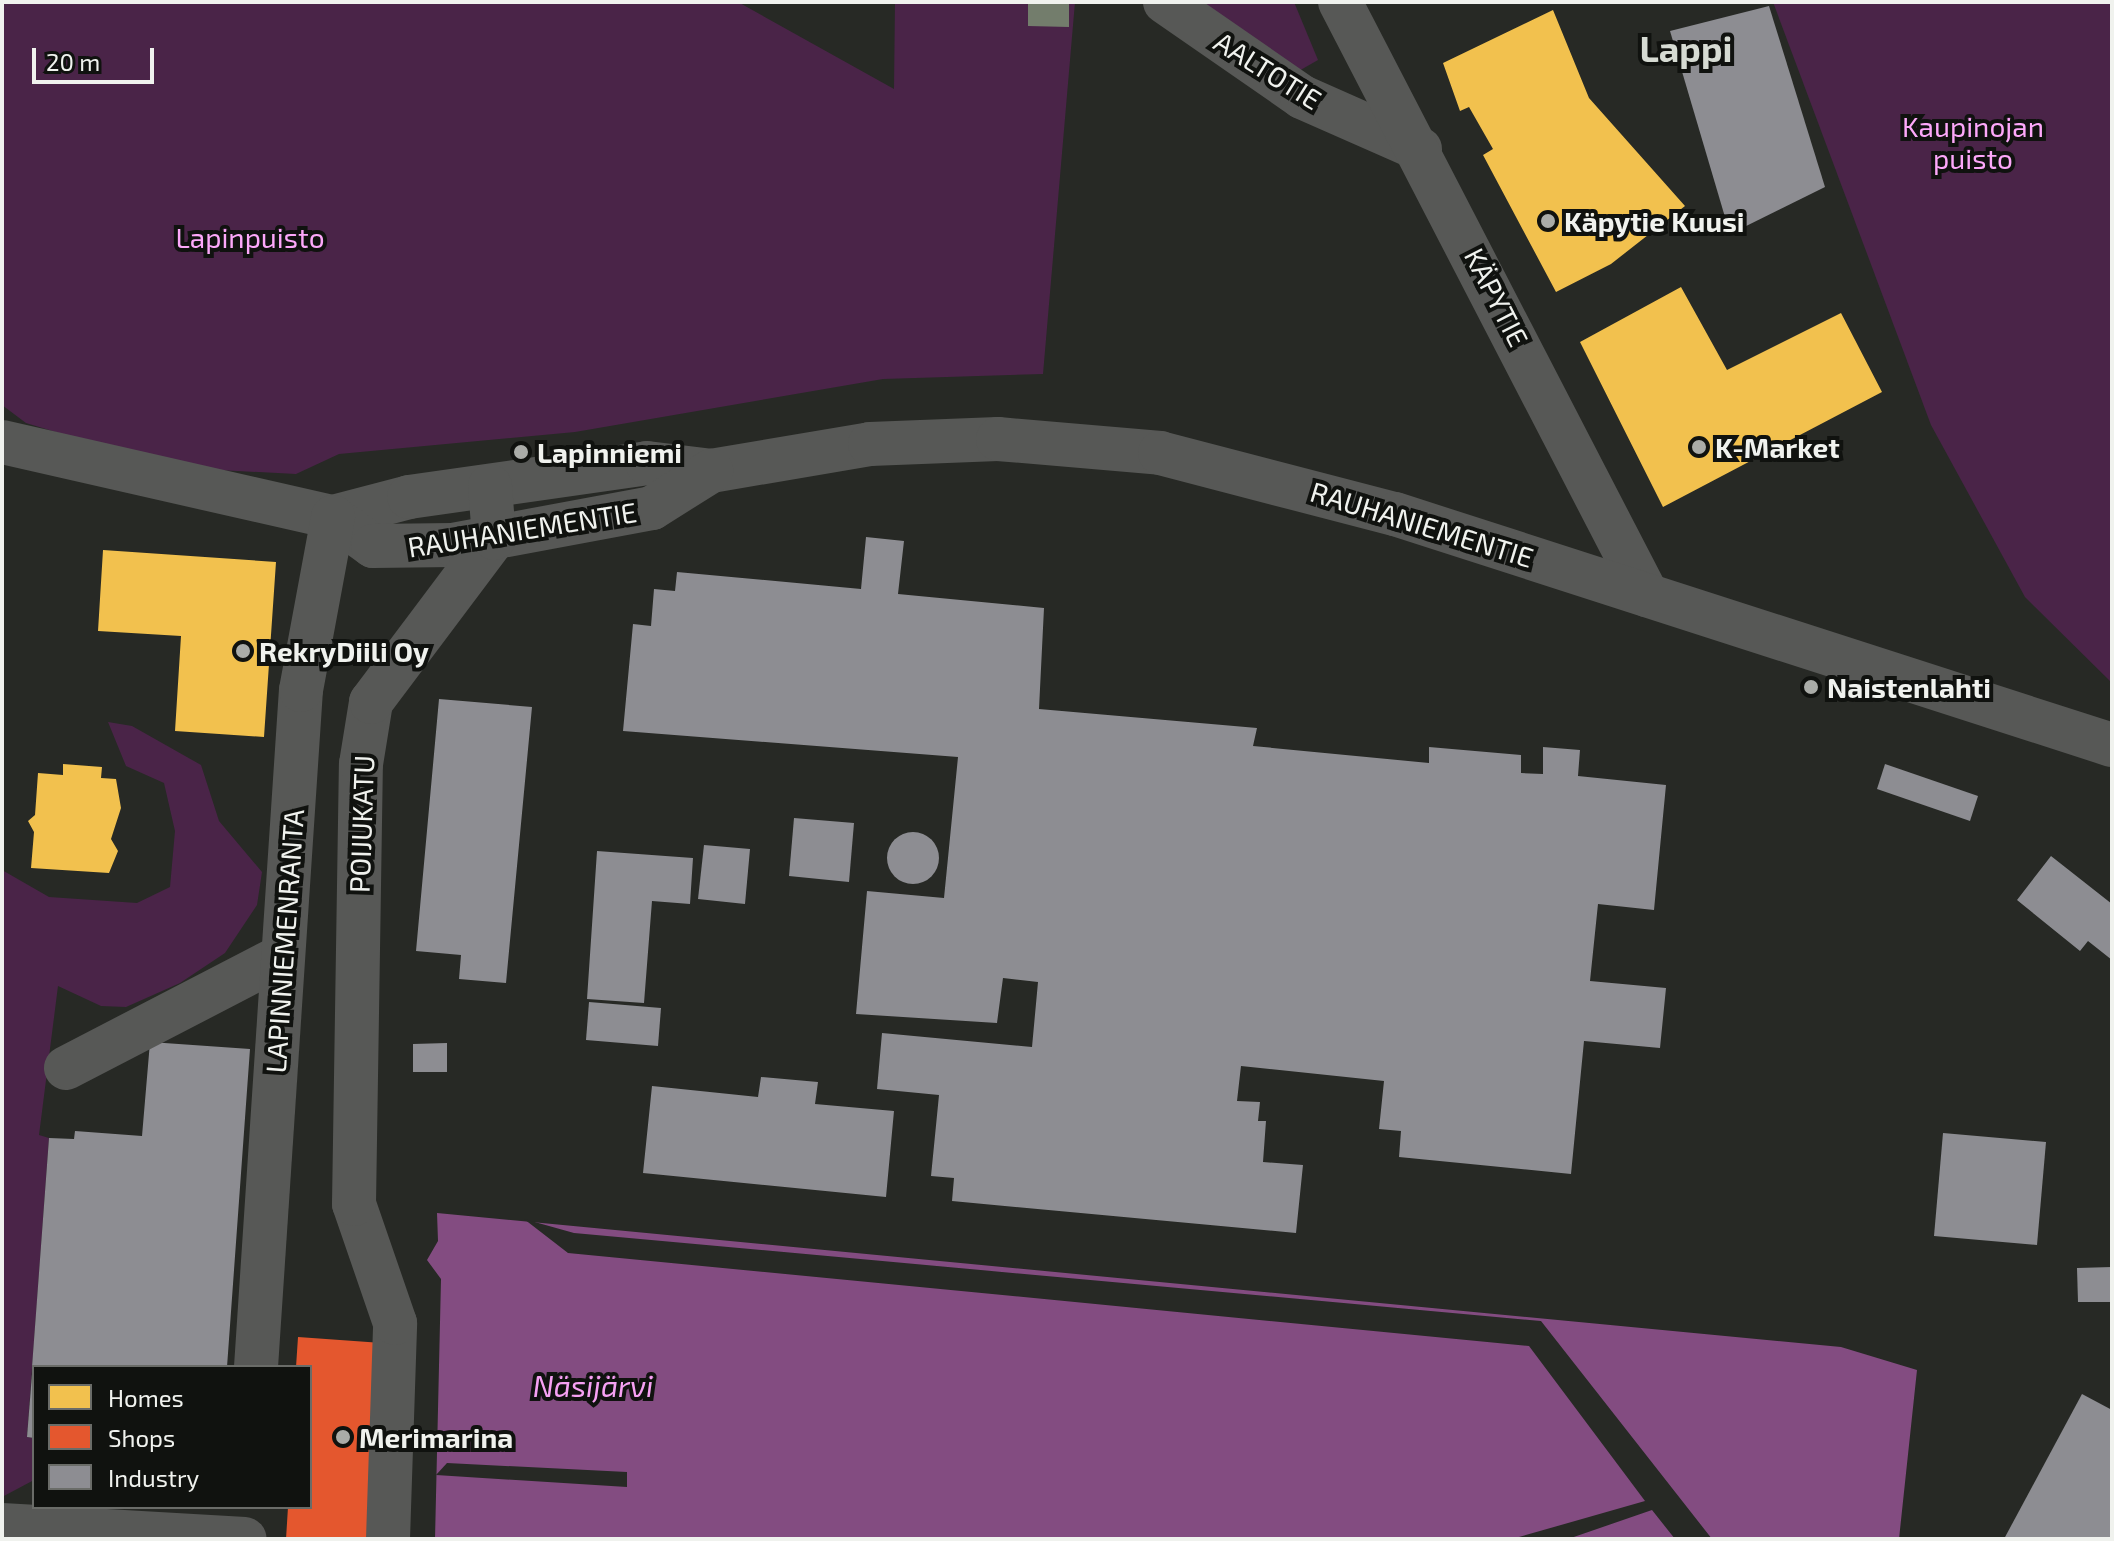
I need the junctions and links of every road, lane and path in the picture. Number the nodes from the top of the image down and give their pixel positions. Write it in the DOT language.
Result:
graph roads {
  1 [pos="1165,2"];
  2 [pos="1340,2"];
  3 [pos="1420,149"];
  4 [pos="2,442"];
  5 [pos="711,471"];
  6 [pos="490,486"];
  7 [pos="333,517"];
  8 [pos="494,538"];
  9 [pos="1647,595"];
  10 [pos="2112,745"];
  11 [pos="282,956"];
  12 [pos="66,1068"];
  13 [pos="256,1365"];
  14 [pos="247,1509"];
  15 [pos="2,1525"];
  16 [pos="245,1539"];
  17 [pos="388,1539"];
  1 -- 3 [label="street, AALTOTIE"];
  2 -- 3 [label="street, KÄPYTIE"];
  3 -- 9 [label="street, KÄPYTIE"];
  4 -- 7 [label="street, RAUHANIEMENTIE"];
  5 -- 6 [label="street, RAUHANIEMENTIE"];
  5 -- 8 [label="street, RAUHANIEMENTIE"];
  5 -- 9 [label="street, RAUHANIEMENTIE"];
  6 -- 7 [label="street, RAUHANIEMENTIE"];
  6 -- 8 [label="street"];
  7 -- 8 [label="street, RAUHANIEMENTIE"];
  7 -- 11 [label="street, LAPINNIEMENRANTA"];
  8 -- 17 [label="street, POIJUKATU"];
  9 -- 10 [label="street, RAUHANIEMENTIE"];
  11 -- 12 [label="street"];
  11 -- 13 [label="street, LAPINNIEMENRANTA"];
  14 -- 16 [label="street"];
  15 -- 16 [label="street"];
}
